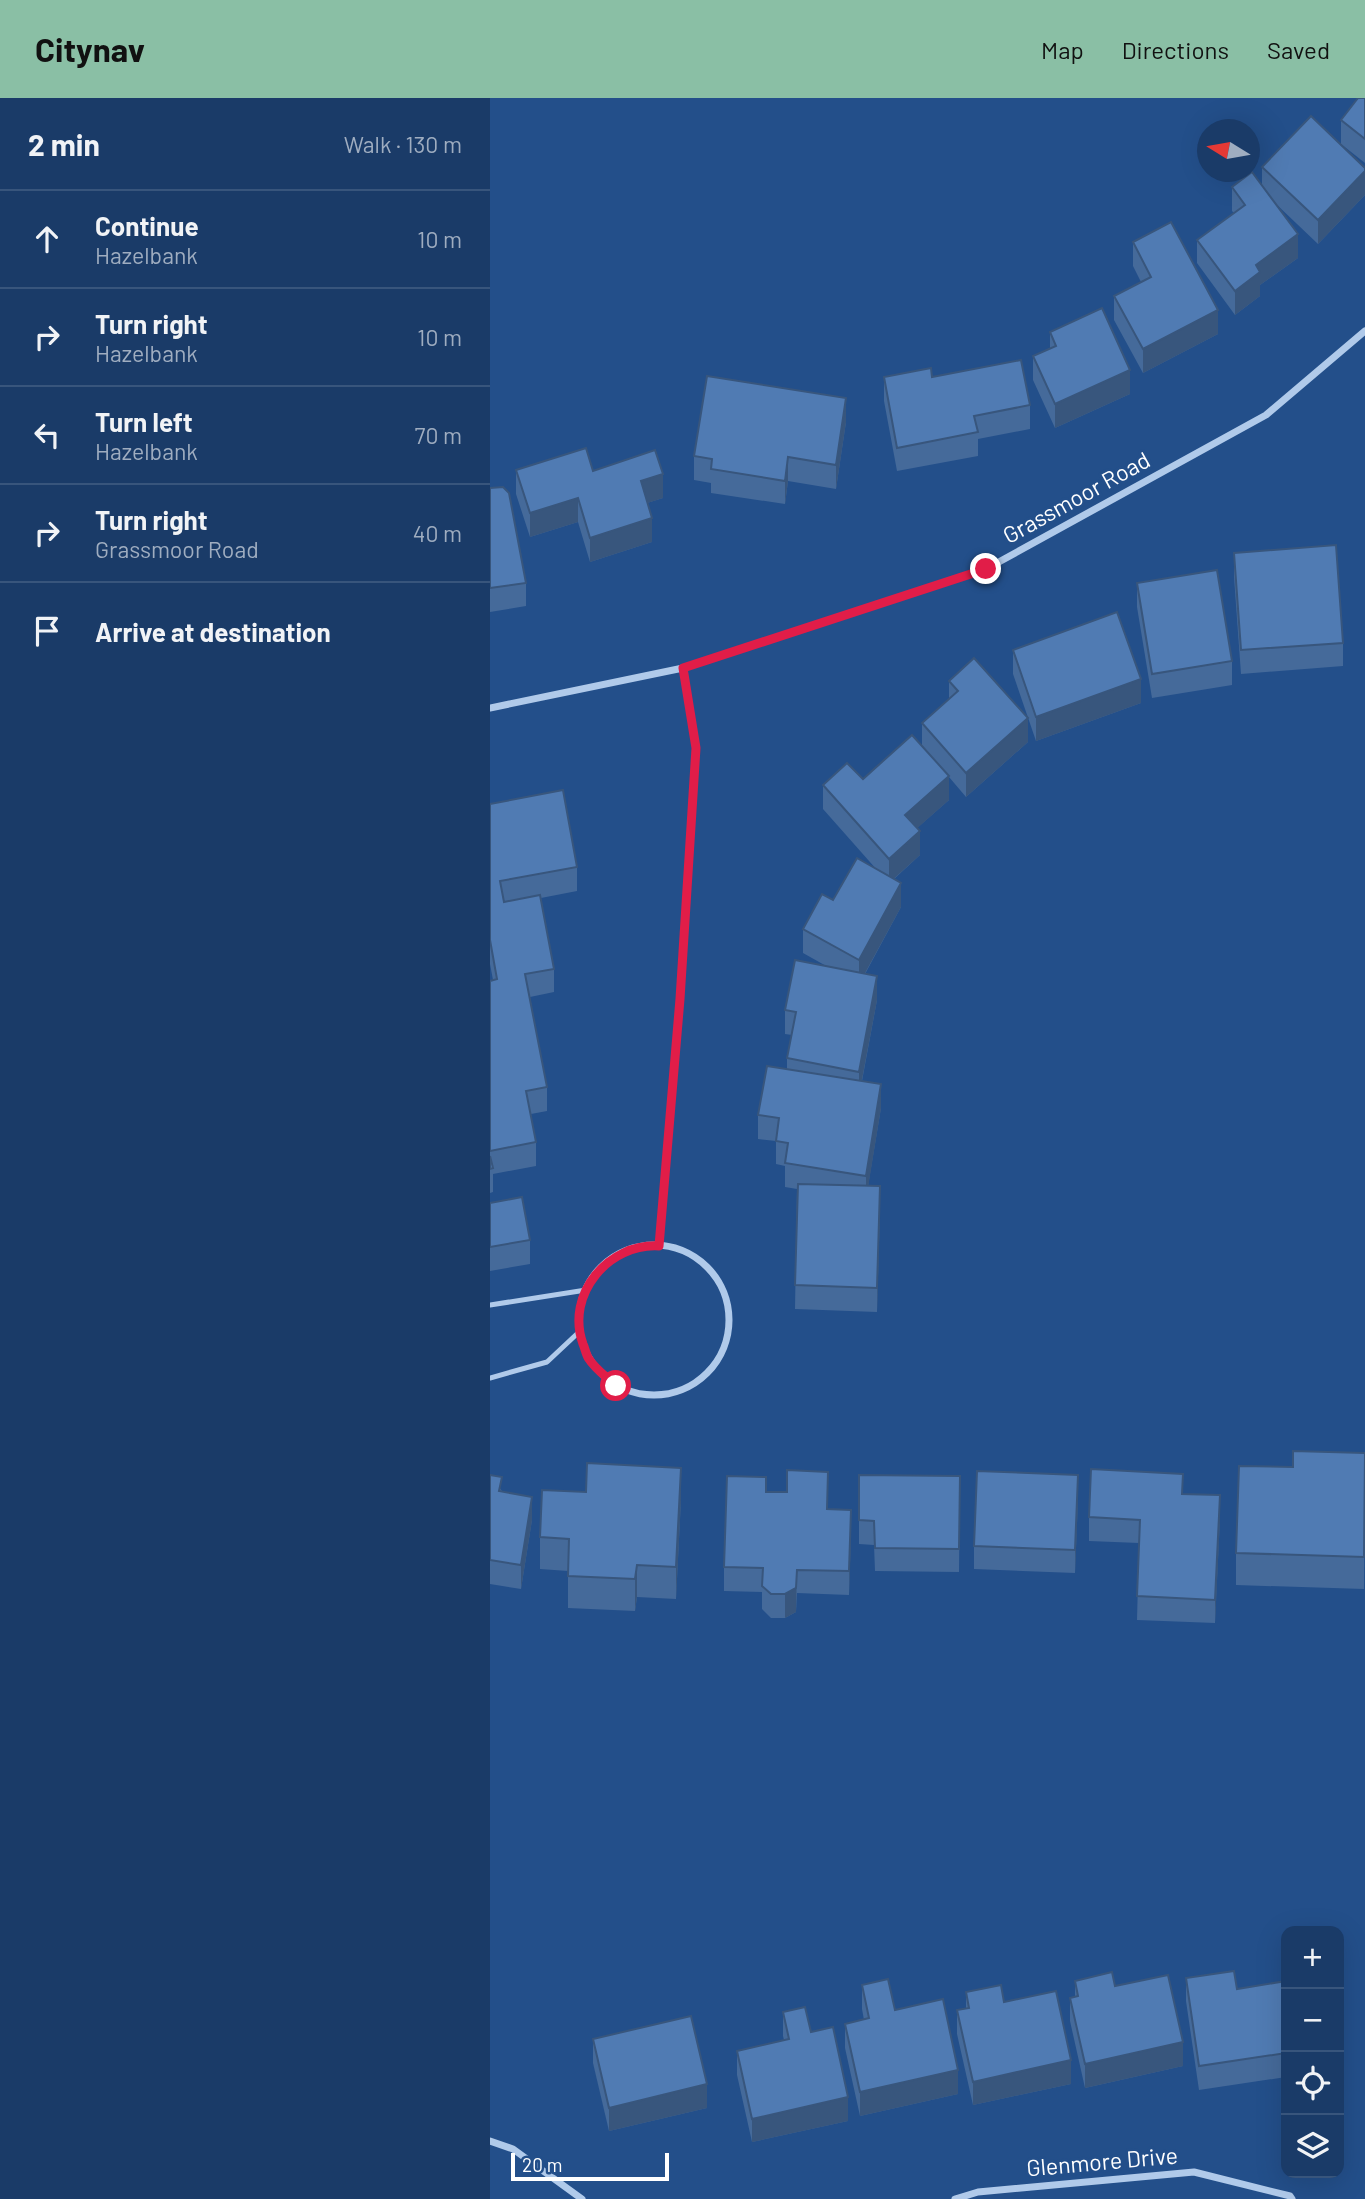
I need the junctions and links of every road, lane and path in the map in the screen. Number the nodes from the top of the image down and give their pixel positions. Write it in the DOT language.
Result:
graph roads {
  1 [pos="1365,331"];
  2 [pos="683,668"];
  3 [pos="490,708"];
  4 [pos="659,1246"];
  5 [pos="586,1290"];
  6 [pos="490,1305"];
  7 [pos="579,1332"];
  8 [pos="490,1378"];
  9 [pos="490,2141"];
  10 [pos="582,2199"];
  11 [pos="955,2199"];
  12 [pos="1292,2199"];
  1 -- 2 [label="street, Grassmoor Road"];
  2 -- 3 [label="street, Grassmoor Road"];
  2 -- 4 [label="street"];
  4 -- 5 [label="street"];
  4 -- 7 [label="street"];
  5 -- 6 [label="lane"];
  5 -- 7 [label="street"];
  7 -- 8 [label="lane"];
  9 -- 10 [label="street"];
  11 -- 12 [label="street, Glenmore Drive"];
}
